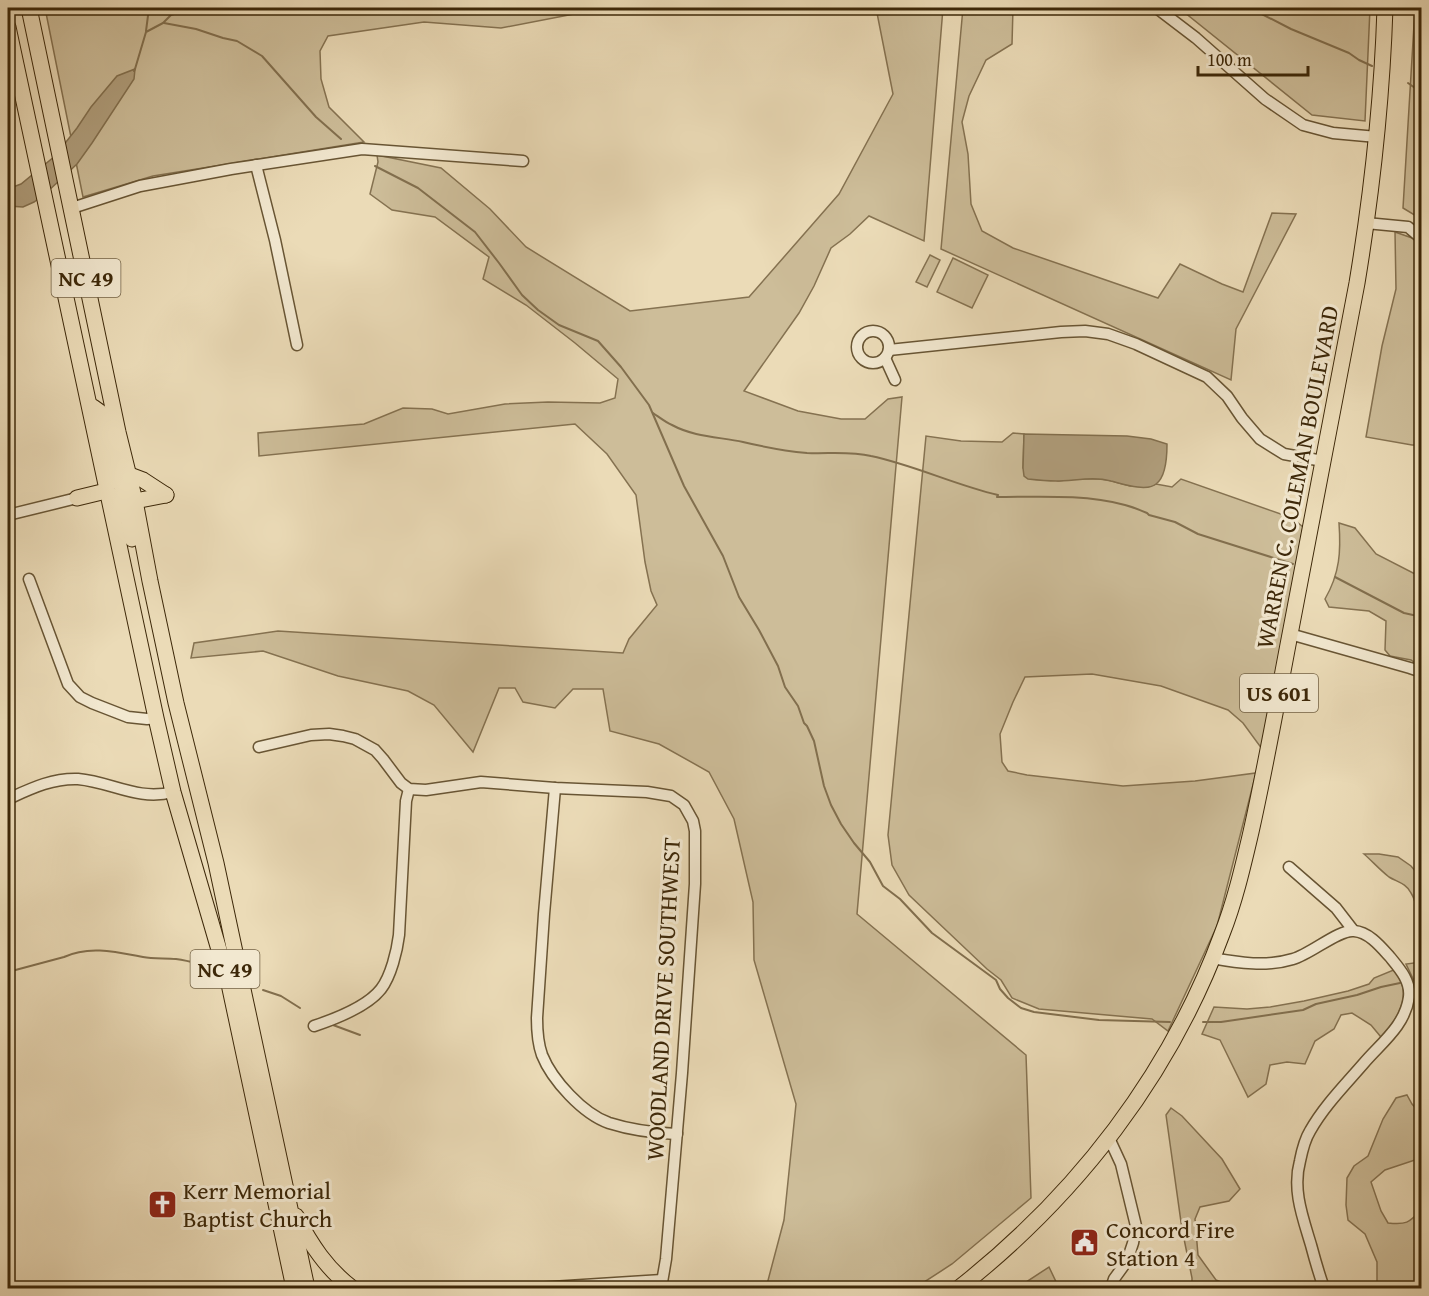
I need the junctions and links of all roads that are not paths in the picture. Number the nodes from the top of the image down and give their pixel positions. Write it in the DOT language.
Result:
graph roads {
  1 [pos="29,8"];
  2 [pos="1154,8"];
  3 [pos="1385,8"];
  4 [pos="8,27"];
  5 [pos="1377,137"];
  6 [pos="524,161"];
  7 [pos="256,165"];
  8 [pos="72,208"];
  9 [pos="1366,224"];
  10 [pos="1422,239"];
  11 [pos="68,311"];
  12 [pos="297,345"];
  13 [pos="887,354"];
  14 [pos="105,370"];
  15 [pos="895,380"];
  16 [pos="88,404"];
  17 [pos="1323,461"];
  18 [pos="127,474"];
  19 [pos="106,490"];
  20 [pos="77,498"];
  21 [pos="135,501"];
  22 [pos="110,510"];
  23 [pos="8,514"];
  24 [pos="29,579"];
  25 [pos="150,580"];
  26 [pos="1290,634"];
  27 [pos="141,653"];
  28 [pos="1422,672"];
  29 [pos="177,707"];
  30 [pos="156,718"];
  31 [pos="259,747"];
  32 [pos="555,788"];
  33 [pos="409,789"];
  34 [pos="173,792"];
  35 [pos="8,800"];
  36 [pos="1289,867"];
  37 [pos="1353,930"];
  38 [pos="1212,958"];
  39 [pos="314,1026"];
  40 [pos="677,1134"];
  41 [pos="1109,1138"];
  42 [pos="287,1197"];
  43 [pos="662,1285"];
  44 [pos="294,1288"];
  45 [pos="306,1288"];
  46 [pos="352,1288"];
  47 [pos="536,1288"];
  48 [pos="959,1288"];
  49 [pos="1111,1288"];
  50 [pos="1324,1288"];
  1 -- 8 [label="highway, NC 49"];
  2 -- 5 [label="street"];
  3 -- 5 [label="highway, WARREN C. COLEMAN BOULEVARD / US 601"];
  4 -- 11 [label="highway, NC 49"];
  5 -- 9 [label="highway, WARREN C. COLEMAN BOULEVARD / US 601"];
  6 -- 7 [label="street"];
  7 -- 8 [label="street"];
  7 -- 12 [label="street"];
  8 -- 14 [label="highway, NC 49"];
  9 -- 10 [label="street"];
  9 -- 17 [label="highway, WARREN C. COLEMAN BOULEVARD / US 601"];
  11 -- 14 [label="highway"];
  11 -- 16 [label="highway, NC 49"];
  13 -- 13 [label="street"];
  13 -- 15 [label="street"];
  13 -- 17 [label="street"];
  14 -- 18 [label="highway, NC 49"];
  16 -- 19 [label="highway, NC 49"];
  16 -- 21 [label="highway"];
  17 -- 26 [label="highway, WARREN C. COLEMAN BOULEVARD / US 601"];
  18 -- 21 [label="highway, NC 49"];
  18 -- 21 [label="highway"];
  19 -- 20 [label="highway"];
  19 -- 22 [label="highway, NC 49"];
  19 -- 25 [label="highway"];
  20 -- 22 [label="highway"];
  20 -- 23 [label="street"];
  21 -- 25 [label="highway, NC 49"];
  22 -- 27 [label="highway, NC 49"];
  24 -- 30 [label="street"];
  25 -- 29 [label="highway, NC 49"];
  26 -- 28 [label="street"];
  26 -- 38 [label="highway, WARREN C. COLEMAN BOULEVARD / US 601"];
  27 -- 29 [label="highway"];
  27 -- 30 [label="highway, NC 49"];
  29 -- 42 [label="highway, NC 49"];
  30 -- 34 [label="highway, NC 49"];
  31 -- 33 [label="street"];
  32 -- 33 [label="street, WOODLAND DRIVE SOUTHWEST"];
  32 -- 40 [label="street"];
  32 -- 40 [label="street, WOODLAND DRIVE SOUTHWEST"];
  33 -- 39 [label="street"];
  34 -- 35 [label="street"];
  34 -- 44 [label="highway, NC 49"];
  36 -- 37 [label="street"];
  37 -- 38 [label="street"];
  37 -- 50 [label="street"];
  38 -- 41 [label="highway, WARREN C. COLEMAN BOULEVARD / US 601"];
  40 -- 43 [label="street, WOODLAND DRIVE SOUTHWEST"];
  41 -- 48 [label="highway, WARREN C. COLEMAN BOULEVARD / US 601"];
  41 -- 49 [label="street"];
  42 -- 45 [label="highway, NC 49"];
  42 -- 46 [label="highway"];
  43 -- 47 [label="street"];
}
